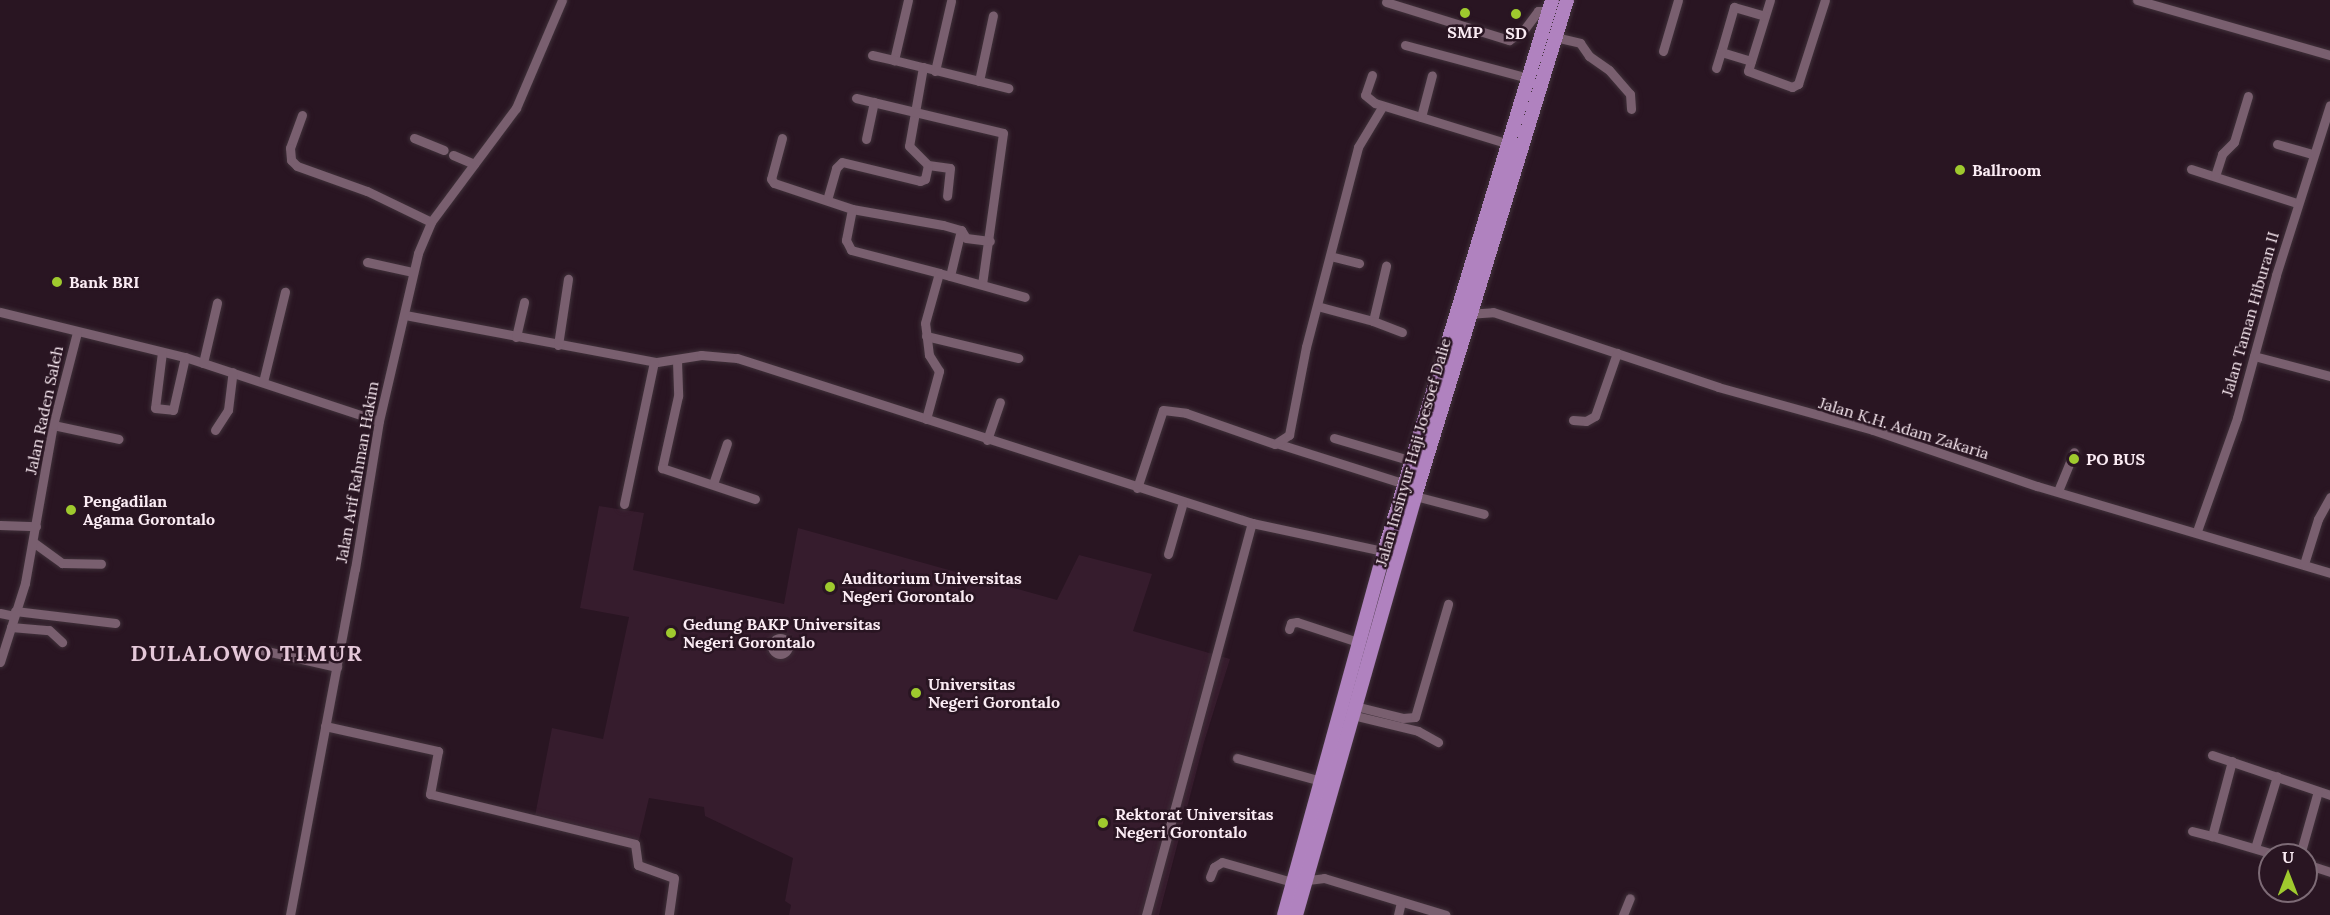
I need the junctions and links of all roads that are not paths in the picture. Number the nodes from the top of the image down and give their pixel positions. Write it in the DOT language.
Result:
graph roads {
  1 [pos="562,0"];
  2 [pos="908,0"];
  3 [pos="1567,0"];
  4 [pos="1678,0"];
  5 [pos="1770,0"];
  6 [pos="1825,0"];
  7 [pos="2137,0"];
  8 [pos="951,2"];
  9 [pos="1386,2"];
  10 [pos="1735,4"];
  11 [pos="1550,6"];
  12 [pos="993,15"];
  13 [pos="1765,16"];
  14 [pos="1555,37"];
  15 [pos="1405,45"];
  16 [pos="1663,51"];
  17 [pos="1721,52"];
  18 [pos="872,55"];
  19 [pos="2330,55"];
  20 [pos="894,60"];
  21 [pos="1751,61"];
  22 [pos="923,68"];
  23 [pos="1716,68"];
  24 [pos="935,71"];
  25 [pos="1372,75"];
  26 [pos="1432,75"];
  27 [pos="1528,78"];
  28 [pos="978,81"];
  29 [pos="1008,88"];
  30 [pos="2248,96"];
  31 [pos="856,98"];
  32 [pos="874,102"];
  33 [pos="2330,105"];
  34 [pos="1382,107"];
  35 [pos="1631,109"];
  36 [pos="915,112"];
  37 [pos="302,116"];
  38 [pos="1421,117"];
  39 [pos="414,138"];
  40 [pos="782,138"];
  41 [pos="866,139"];
  42 [pos="1509,144"];
  43 [pos="2277,144"];
  44 [pos="444,150"];
  45 [pos="2313,154"];
  46 [pos="453,155"];
  47 [pos="474,164"];
  48 [pos="928,165"];
  49 [pos="2191,169"];
  50 [pos="2215,176"];
  51 [pos="947,195"];
  52 [pos="827,200"];
  53 [pos="2297,203"];
  54 [pos="852,209"];
  55 [pos="431,222"];
  56 [pos="961,230"];
  57 [pos="990,241"];
  58 [pos="1330,256"];
  59 [pos="367,261"];
  60 [pos="1359,263"];
  61 [pos="1386,266"];
  62 [pos="412,272"];
  63 [pos="939,273"];
  64 [pos="950,276"];
  65 [pos="568,279"];
  66 [pos="982,284"];
  67 [pos="285,292"];
  68 [pos="1025,297"];
  69 [pos="524,302"];
  70 [pos="217,303"];
  71 [pos="1317,306"];
  72 [pos="0,312"];
  73 [pos="405,315"];
  74 [pos="1463,315"];
  75 [pos="1373,321"];
  76 [pos="77,332"];
  77 [pos="1402,332"];
  78 [pos="926,336"];
  79 [pos="516,337"];
  80 [pos="558,345"];
  81 [pos="162,352"];
  82 [pos="1617,353"];
  83 [pos="2254,356"];
  84 [pos="185,357"];
  85 [pos="1018,358"];
  86 [pos="677,361"];
  87 [pos="654,362"];
  88 [pos="203,363"];
  89 [pos="233,372"];
  90 [pos="2330,376"];
  91 [pos="263,382"];
  92 [pos="1000,402"];
  93 [pos="926,419"];
  94 [pos="1573,420"];
  95 [pos="379,421"];
  96 [pos="53,425"];
  97 [pos="215,430"];
  98 [pos="1334,438"];
  99 [pos="119,439"];
  100 [pos="987,440"];
  101 [pos="727,443"];
  102 [pos="1279,444"];
  103 [pos="2074,452"];
  104 [pos="1412,461"];
  105 [pos="713,484"];
  106 [pos="1405,484"];
  107 [pos="1137,488"];
  108 [pos="2058,491"];
  109 [pos="1415,496"];
  110 [pos="2330,497"];
  111 [pos="755,499"];
  112 [pos="1183,502"];
  113 [pos="624,504"];
  114 [pos="1484,514"];
  115 [pos="1252,523"];
  116 [pos="0,525"];
  117 [pos="36,526"];
  118 [pos="2197,531"];
  119 [pos="33,542"];
  120 [pos="1384,552"];
  121 [pos="1168,554"];
  122 [pos="1400,556"];
  123 [pos="101,564"];
  124 [pos="2304,564"];
  125 [pos="2330,573"];
  126 [pos="1448,604"];
  127 [pos="0,613"];
  128 [pos="15,613"];
  129 [pos="115,623"];
  130 [pos="0,629"];
  131 [pos="11,629"];
  132 [pos="1289,629"];
  133 [pos="62,642"];
  134 [pos="1358,642"];
  135 [pos="262,650"];
  136 [pos="0,662"];
  137 [pos="337,667"];
  138 [pos="1353,711"];
  139 [pos="325,726"];
  140 [pos="1437,742"];
  141 [pos="2211,755"];
  142 [pos="1237,758"];
  143 [pos="2232,761"];
  144 [pos="2277,776"];
  145 [pos="1321,781"];
  146 [pos="2318,791"];
  147 [pos="2330,795"];
  148 [pos="2192,831"];
  149 [pos="2212,836"];
  150 [pos="2303,843"];
  151 [pos="2255,848"];
  152 [pos="2258,849"];
  153 [pos="1210,877"];
  154 [pos="1298,881"];
  155 [pos="1630,898"];
  156 [pos="1401,902"];
  157 [pos="290,915"];
  158 [pos="669,915"];
  159 [pos="1146,915"];
  160 [pos="1284,915"];
  161 [pos="1296,915"];
  162 [pos="1398,915"];
  163 [pos="1446,915"];
  164 [pos="1623,915"];
  1 -- 47 [label="street, Jalan Arif Rahman Hakim"];
  2 -- 20 [label="street"];
  3 -- 14 [label="main road, Jalan Insinyur Haji Joesoef Dalie"];
  4 -- 16 [label="street"];
  5 -- 13 [label="street"];
  6 -- 21 [label="street"];
  7 -- 19 [label="street"];
  8 -- 24 [label="street"];
  9 -- 11 [label="street"];
  10 -- 13 [label="street"];
  10 -- 17 [label="street"];
  11 -- 27 [label="main road, Jalan Insinyur Haji Joesoef Dalie"];
  12 -- 28 [label="street"];
  13 -- 21 [label="street"];
  14 -- 35 [label="street"];
  14 -- 74 [label="main road, Jalan Insinyur Haji Joesoef Dalie"];
  15 -- 27 [label="street"];
  17 -- 21 [label="street"];
  17 -- 23 [label="street"];
  18 -- 20 [label="street"];
  20 -- 22 [label="street"];
  22 -- 24 [label="street"];
  22 -- 36 [label="street"];
  24 -- 28 [label="street"];
  25 -- 34 [label="street"];
  26 -- 38 [label="street"];
  27 -- 42 [label="main road, Jalan Insinyur Haji Joesoef Dalie"];
  28 -- 29 [label="street"];
  30 -- 50 [label="street"];
  31 -- 32 [label="street"];
  32 -- 36 [label="street"];
  32 -- 41 [label="street"];
  33 -- 45 [label="street, Jalan Taman Hiburan II"];
  34 -- 38 [label="street"];
  34 -- 58 [label="street"];
  36 -- 48 [label="street"];
  36 -- 57 [label="street"];
  37 -- 55 [label="street"];
  38 -- 42 [label="street"];
  39 -- 44 [label="street"];
  40 -- 52 [label="street"];
  42 -- 74 [label="main road, Jalan Insinyur Haji Joesoef Dalie"];
  43 -- 45 [label="street"];
  45 -- 53 [label="street, Jalan Taman Hiburan II"];
  46 -- 47 [label="street"];
  47 -- 55 [label="street, Jalan Arif Rahman Hakim"];
  48 -- 51 [label="street"];
  48 -- 52 [label="street"];
  49 -- 50 [label="street"];
  50 -- 53 [label="street"];
  52 -- 54 [label="street"];
  53 -- 83 [label="street, Jalan Taman Hiburan II"];
  54 -- 56 [label="street"];
  54 -- 63 [label="street"];
  55 -- 62 [label="street, Jalan Arif Rahman Hakim"];
  56 -- 57 [label="street"];
  56 -- 64 [label="street"];
  57 -- 66 [label="street"];
  58 -- 60 [label="street"];
  58 -- 71 [label="street"];
  59 -- 62 [label="street"];
  61 -- 75 [label="street"];
  62 -- 73 [label="street, Jalan Arif Rahman Hakim"];
  63 -- 64 [label="street"];
  63 -- 78 [label="street"];
  64 -- 66 [label="street"];
  65 -- 80 [label="street"];
  66 -- 68 [label="street"];
  67 -- 91 [label="street"];
  69 -- 79 [label="street"];
  70 -- 88 [label="street"];
  71 -- 75 [label="street"];
  71 -- 102 [label="street"];
  72 -- 76 [label="street"];
  73 -- 79 [label="street"];
  73 -- 95 [label="street, Jalan Arif Rahman Hakim"];
  74 -- 82 [label="street, Jalan K.H. Adam Zakaria"];
  74 -- 104 [label="main road, Jalan Insinyur Haji Joesoef Dalie"];
  74 -- 109 [label="main road, Jalan Insinyur Haji Joesoef Dalie"];
  75 -- 77 [label="street"];
  76 -- 81 [label="street, Jalan Raden Saleh"];
  76 -- 96 [label="street, Jalan Raden Saleh"];
  78 -- 85 [label="street"];
  78 -- 93 [label="street"];
  79 -- 80 [label="street"];
  80 -- 87 [label="street"];
  81 -- 84 [label="street, Jalan Raden Saleh"];
  81 -- 84 [label="street"];
  82 -- 94 [label="street"];
  82 -- 108 [label="street, Jalan K.H. Adam Zakaria"];
  83 -- 90 [label="street"];
  83 -- 118 [label="street, Jalan Taman Hiburan II"];
  84 -- 88 [label="street, Jalan Raden Saleh"];
  86 -- 87 [label="street"];
  86 -- 93 [label="street"];
  86 -- 105 [label="street"];
  87 -- 113 [label="street"];
  88 -- 89 [label="street, Jalan Raden Saleh"];
  89 -- 91 [label="street, Jalan Raden Saleh"];
  89 -- 97 [label="street"];
  91 -- 95 [label="street, Jalan Raden Saleh"];
  92 -- 100 [label="street"];
  93 -- 100 [label="street"];
  95 -- 137 [label="street, Jalan Arif Rahman Hakim"];
  96 -- 99 [label="street"];
  96 -- 117 [label="street, Jalan Raden Saleh"];
  98 -- 104 [label="street"];
  100 -- 107 [label="street"];
  101 -- 105 [label="street"];
  102 -- 106 [label="street"];
  102 -- 107 [label="street"];
  103 -- 108 [label="street"];
  104 -- 106 [label="main road, Jalan Insinyur Haji Joesoef Dalie"];
  105 -- 111 [label="street"];
  106 -- 120 [label="main road, Jalan Insinyur Haji Joesoef Dalie"];
  107 -- 112 [label="street"];
  108 -- 118 [label="street, Jalan K.H. Adam Zakaria"];
  109 -- 114 [label="street"];
  109 -- 122 [label="main road, Jalan Insinyur Haji Joesoef Dalie"];
  110 -- 124 [label="street"];
  112 -- 115 [label="street"];
  112 -- 121 [label="street"];
  115 -- 120 [label="street"];
  115 -- 159 [label="street"];
  116 -- 117 [label="street"];
  117 -- 119 [label="street, Jalan Raden Saleh"];
  118 -- 124 [label="street, Jalan K.H. Adam Zakaria"];
  119 -- 123 [label="street"];
  119 -- 128 [label="street, Jalan Raden Saleh"];
  120 -- 122 [label="street"];
  120 -- 134 [label="main road, Jalan Insinyur Haji Joesoef Dalie"];
  122 -- 138 [label="main road, Jalan Insinyur Haji Joesoef Dalie"];
  124 -- 125 [label="street, Jalan K.H. Adam Zakaria"];
  126 -- 138 [label="street"];
  127 -- 128 [label="street"];
  128 -- 129 [label="street"];
  128 -- 131 [label="street, Jalan Raden Saleh"];
  130 -- 131 [label="street"];
  131 -- 133 [label="street"];
  131 -- 136 [label="street, Jalan Raden Saleh"];
  132 -- 134 [label="street"];
  134 -- 145 [label="main road, Jalan Insinyur Haji Joesoef Dalie"];
  135 -- 137 [label="street"];
  137 -- 139 [label="street, Jalan Arif Rahman Hakim"];
  138 -- 140 [label="street"];
  138 -- 154 [label="main road, Jalan Insinyur Haji Joesoef Dalie"];
  139 -- 157 [label="street, Jalan Arif Rahman Hakim"];
  139 -- 158 [label="street"];
  141 -- 143 [label="street"];
  142 -- 145 [label="street"];
  143 -- 144 [label="street"];
  143 -- 149 [label="street"];
  144 -- 146 [label="street"];
  144 -- 151 [label="street"];
  145 -- 154 [label="main road, Jalan Insinyur Haji Joesoef Dalie"];
  146 -- 147 [label="street"];
  146 -- 150 [label="street"];
  148 -- 149 [label="street"];
  149 -- 151 [label="street"];
  151 -- 152 [label="street"];
  153 -- 154 [label="street"];
  154 -- 156 [label="street"];
  154 -- 160 [label="main road, Jalan Insinyur Haji Joesoef Dalie"];
  154 -- 161 [label="main road, Jalan Insinyur Haji Joesoef Dalie"];
  155 -- 164 [label="street"];
  156 -- 162 [label="street"];
  156 -- 163 [label="street"];
}
